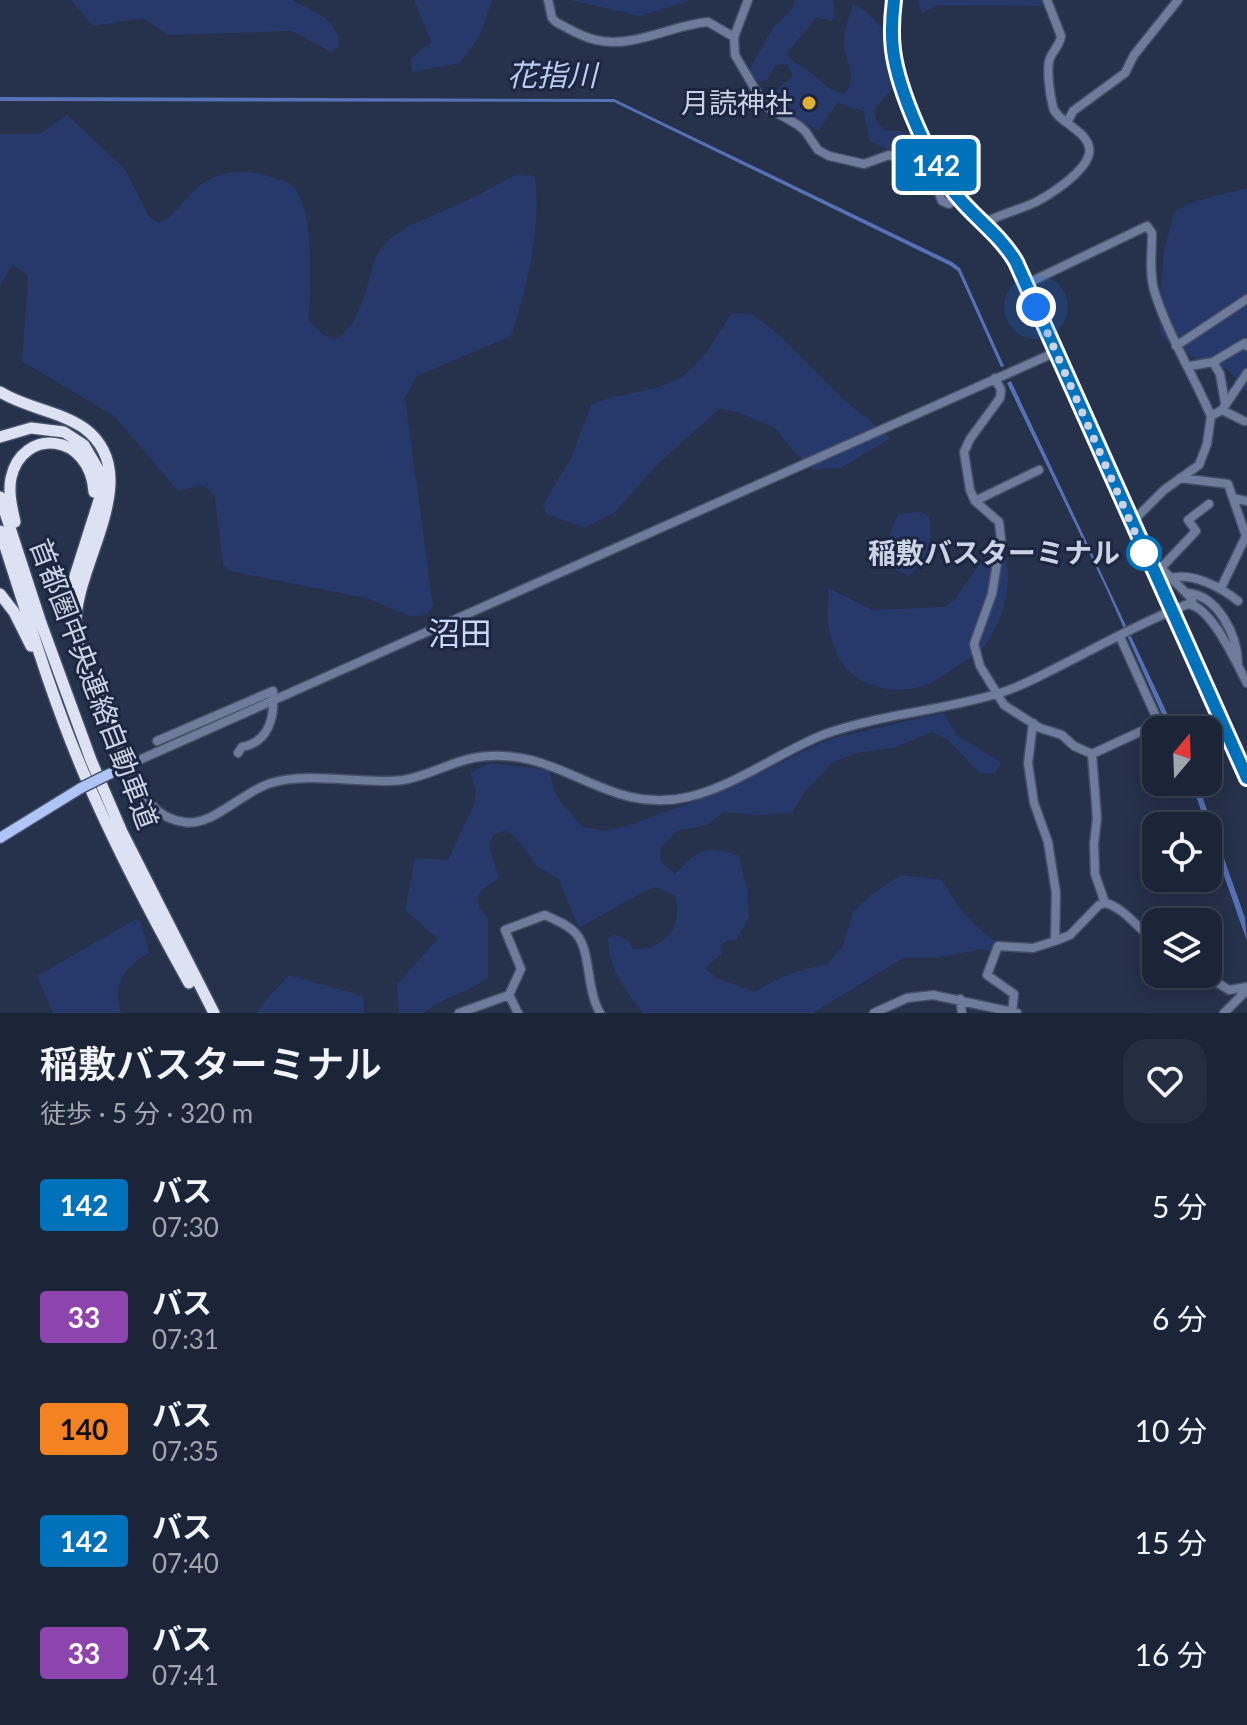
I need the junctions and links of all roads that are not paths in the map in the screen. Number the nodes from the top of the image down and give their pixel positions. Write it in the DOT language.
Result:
graph roads {
  1 [pos="548,0"];
  2 [pos="748,0"];
  3 [pos="894,0"];
  4 [pos="1047,0"];
  5 [pos="1178,0"];
  6 [pos="734,37"];
  7 [pos="1068,121"];
  8 [pos="958,198"];
  9 [pos="984,223"];
  10 [pos="1026,284"];
  11 [pos="1247,299"];
  12 [pos="1176,346"];
  13 [pos="1247,346"];
  14 [pos="1056,352"];
  15 [pos="1213,362"];
  16 [pos="1190,366"];
  17 [pos="1247,373"];
  18 [pos="995,378"];
  19 [pos="1244,384"];
  20 [pos="0,392"];
  21 [pos="1224,407"];
  22 [pos="1211,416"];
  23 [pos="1244,421"];
  24 [pos="0,434"];
  25 [pos="1039,470"];
  26 [pos="1180,478"];
  27 [pos="0,497"];
  28 [pos="1233,498"];
  29 [pos="975,501"];
  30 [pos="1247,501"];
  31 [pos="1209,504"];
  32 [pos="97,522"];
  33 [pos="1131,523"];
  34 [pos="0,531"];
  35 [pos="1246,536"];
  36 [pos="1171,578"];
  37 [pos="28,581"];
  38 [pos="1221,588"];
  39 [pos="1186,593"];
  40 [pos="0,594"];
  41 [pos="1238,601"];
  42 [pos="1193,604"];
  43 [pos="1171,612"];
  44 [pos="1121,636"];
  45 [pos="1238,666"];
  46 [pos="1247,683"];
  47 [pos="996,695"];
  48 [pos="54,697"];
  49 [pos="274,701"];
  50 [pos="1033,723"];
  51 [pos="157,741"];
  52 [pos="238,753"];
  53 [pos="1092,754"];
  54 [pos="128,765"];
  55 [pos="1247,778"];
  56 [pos="0,838"];
  57 [pos="1105,903"];
  58 [pos="1142,933"];
  59 [pos="1055,941"];
  60 [pos="1222,986"];
  61 [pos="1247,988"];
  62 [pos="509,995"];
  63 [pos="960,999"];
  64 [pos="1014,1012"];
  65 [pos="206,1013"];
  66 [pos="214,1013"];
  67 [pos="459,1013"];
  68 [pos="518,1013"];
  69 [pos="600,1013"];
  70 [pos="874,1013"];
  71 [pos="962,1013"];
  72 [pos="1224,1013"];
  1 -- 6 [label="street"];
  2 -- 6 [label="street"];
  3 -- 8 [label="main road"];
  4 -- 7 [label="street"];
  5 -- 7 [label="street"];
  6 -- 8 [label="street"];
  7 -- 9 [label="street"];
  8 -- 9 [label="main road"];
  9 -- 10 [label="main road"];
  10 -- 12 [label="street"];
  10 -- 14 [label="main road"];
  11 -- 12 [label="street"];
  12 -- 16 [label="street"];
  13 -- 15 [label="street"];
  14 -- 18 [label="street"];
  14 -- 33 [label="main road"];
  15 -- 16 [label="street"];
  15 -- 21 [label="street"];
  16 -- 22 [label="street"];
  17 -- 19 [label="street"];
  18 -- 29 [label="street"];
  18 -- 49 [label="street"];
  19 -- 21 [label="street"];
  20 -- 32 [label="highway"];
  21 -- 22 [label="street"];
  21 -- 23 [label="street"];
  22 -- 26 [label="street"];
  24 -- 32 [label="highway"];
  25 -- 29 [label="street"];
  26 -- 28 [label="street"];
  26 -- 33 [label="street"];
  27 -- 37 [label="highway, 首都圏中央連絡自動車道"];
  28 -- 30 [label="street"];
  28 -- 35 [label="street"];
  29 -- 47 [label="street"];
  31 -- 36 [label="street"];
  32 -- 37 [label="highway"];
  32 -- 54 [label="highway"];
  33 -- 43 [label="main road"];
  34 -- 48 [label="highway, 首都圏中央連絡自動車道"];
  35 -- 38 [label="street"];
  36 -- 38 [label="street"];
  36 -- 39 [label="street"];
  37 -- 66 [label="highway, 首都圏中央連絡自動車道"];
  38 -- 41 [label="street"];
  39 -- 42 [label="street"];
  39 -- 45 [label="street"];
  40 -- 48 [label="highway"];
  42 -- 43 [label="street"];
  42 -- 45 [label="street"];
  43 -- 44 [label="street"];
  43 -- 55 [label="main road"];
  44 -- 47 [label="street"];
  44 -- 53 [label="street"];
  45 -- 46 [label="street"];
  47 -- 50 [label="street"];
  47 -- 54 [label="street"];
  48 -- 65 [label="highway, 首都圏中央連絡自動車道"];
  49 -- 51 [label="street"];
  49 -- 52 [label="street"];
  49 -- 54 [label="street"];
  50 -- 53 [label="street"];
  50 -- 59 [label="street"];
  53 -- 57 [label="street"];
  54 -- 56 [label="main road, bridge"];
  57 -- 58 [label="street"];
  57 -- 59 [label="street"];
  59 -- 64 [label="street"];
  60 -- 61 [label="street"];
  61 -- 72 [label="street"];
  62 -- 67 [label="street"];
  62 -- 68 [label="street"];
  62 -- 69 [label="street"];
  63 -- 64 [label="street"];
  63 -- 70 [label="street"];
  63 -- 71 [label="street"];
}
